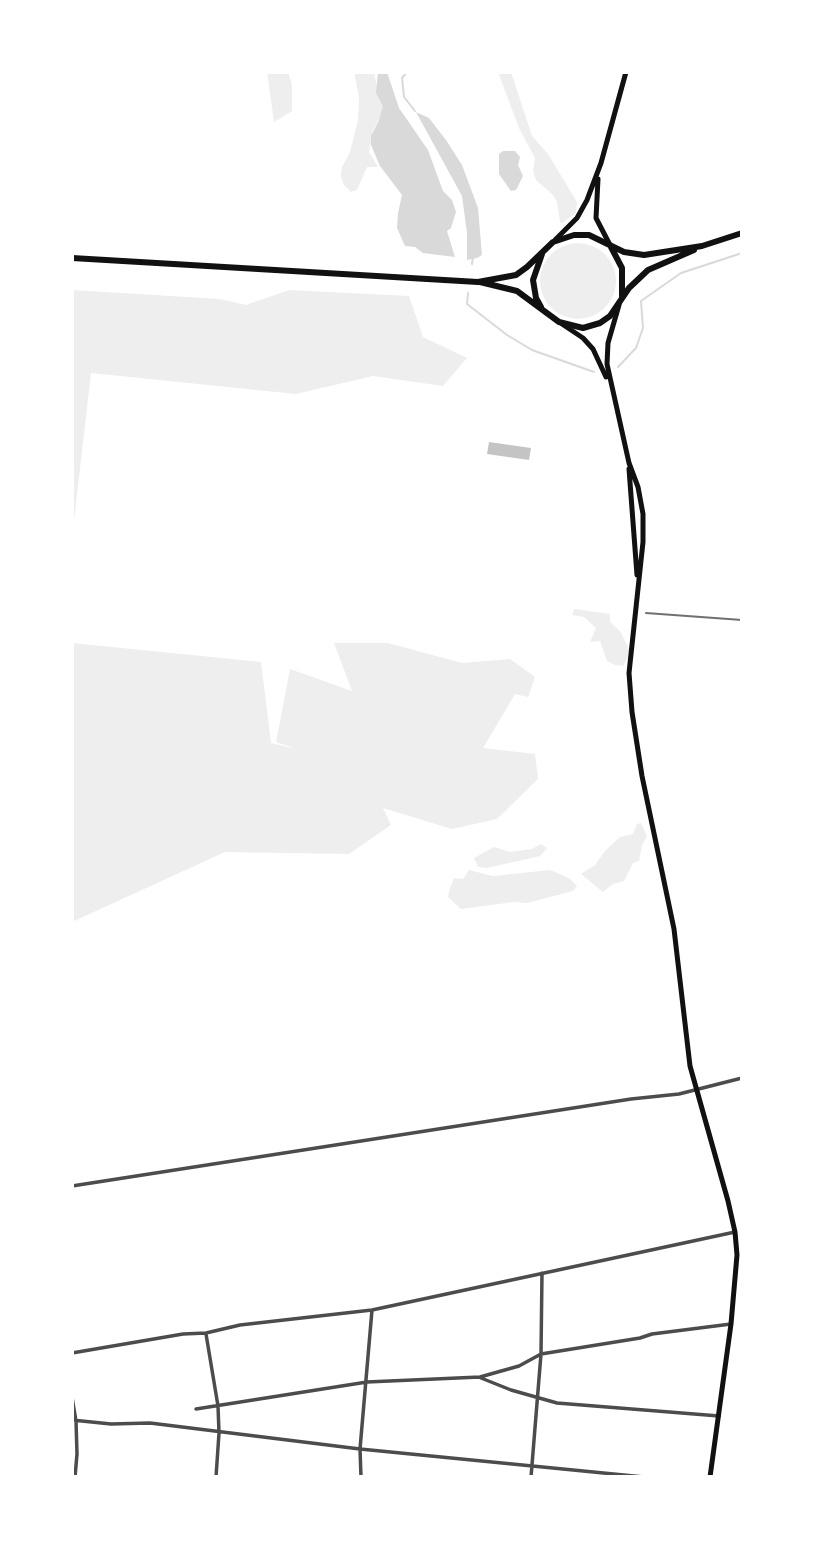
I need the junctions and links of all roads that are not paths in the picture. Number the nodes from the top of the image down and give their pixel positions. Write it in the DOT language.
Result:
graph roads {
  1 [pos="626,72"];
  2 [pos="599,169"];
  3 [pos="742,233"];
  4 [pos="553,242"];
  5 [pos="610,245"];
  6 [pos="702,246"];
  7 [pos="544,250"];
  8 [pos="72,258"];
  9 [pos="478,282"];
  10 [pos="620,302"];
  11 [pos="541,307"];
  12 [pos="559,322"];
  13 [pos="610,386"];
  14 [pos="629,463"];
  15 [pos="638,583"];
  16 [pos="742,1078"];
  17 [pos="696,1088"];
  18 [pos="72,1186"];
  19 [pos="735,1232"];
  20 [pos="542,1273"];
  21 [pos="372,1310"];
  22 [pos="731,1324"];
  23 [pos="206,1333"];
  24 [pos="72,1353"];
  25 [pos="541,1354"];
  26 [pos="480,1377"];
  27 [pos="367,1382"];
  28 [pos="72,1398"];
  29 [pos="537,1398"];
  30 [pos="218,1406"];
  31 [pos="197,1409"];
  32 [pos="719,1416"];
  33 [pos="74,1420"];
  34 [pos="219,1433"];
  35 [pos="360,1449"];
  36 [pos="532,1465"];
  37 [pos="75,1477"];
  38 [pos="216,1477"];
  39 [pos="361,1477"];
  40 [pos="531,1477"];
  41 [pos="644,1477"];
  42 [pos="710,1477"];
  1 -- 2 [label="main road"];
  2 -- 4 [label="main road"];
  2 -- 5 [label="main road"];
  3 -- 6 [label="highway"];
  4 -- 5 [label="highway"];
  4 -- 7 [label="highway"];
  5 -- 6 [label="highway"];
  5 -- 10 [label="highway"];
  6 -- 10 [label="highway"];
  7 -- 9 [label="highway"];
  7 -- 11 [label="highway"];
  8 -- 9 [label="highway"];
  9 -- 11 [label="highway"];
  10 -- 12 [label="highway"];
  10 -- 13 [label="main road"];
  11 -- 12 [label="highway"];
  12 -- 13 [label="main road"];
  13 -- 14 [label="main road"];
  14 -- 15 [label="main road"];
  14 -- 15 [label="main road"];
  15 -- 17 [label="main road"];
  16 -- 17 [label="street"];
  17 -- 18 [label="street"];
  17 -- 19 [label="main road"];
  19 -- 20 [label="street"];
  19 -- 22 [label="main road"];
  20 -- 21 [label="street"];
  20 -- 25 [label="street"];
  21 -- 23 [label="street"];
  21 -- 27 [label="street"];
  22 -- 25 [label="street"];
  22 -- 32 [label="main road"];
  23 -- 24 [label="street"];
  23 -- 30 [label="street"];
  25 -- 26 [label="street"];
  25 -- 29 [label="street"];
  26 -- 27 [label="street"];
  26 -- 29 [label="street"];
  27 -- 30 [label="street"];
  27 -- 35 [label="street"];
  28 -- 33 [label="street"];
  29 -- 32 [label="street"];
  29 -- 36 [label="street"];
  30 -- 31 [label="street"];
  30 -- 34 [label="street"];
  32 -- 42 [label="main road"];
  33 -- 34 [label="street"];
  33 -- 37 [label="street"];
  34 -- 35 [label="street"];
  34 -- 38 [label="street"];
  35 -- 36 [label="street"];
  35 -- 39 [label="street"];
  36 -- 40 [label="street"];
  36 -- 41 [label="street"];
}
